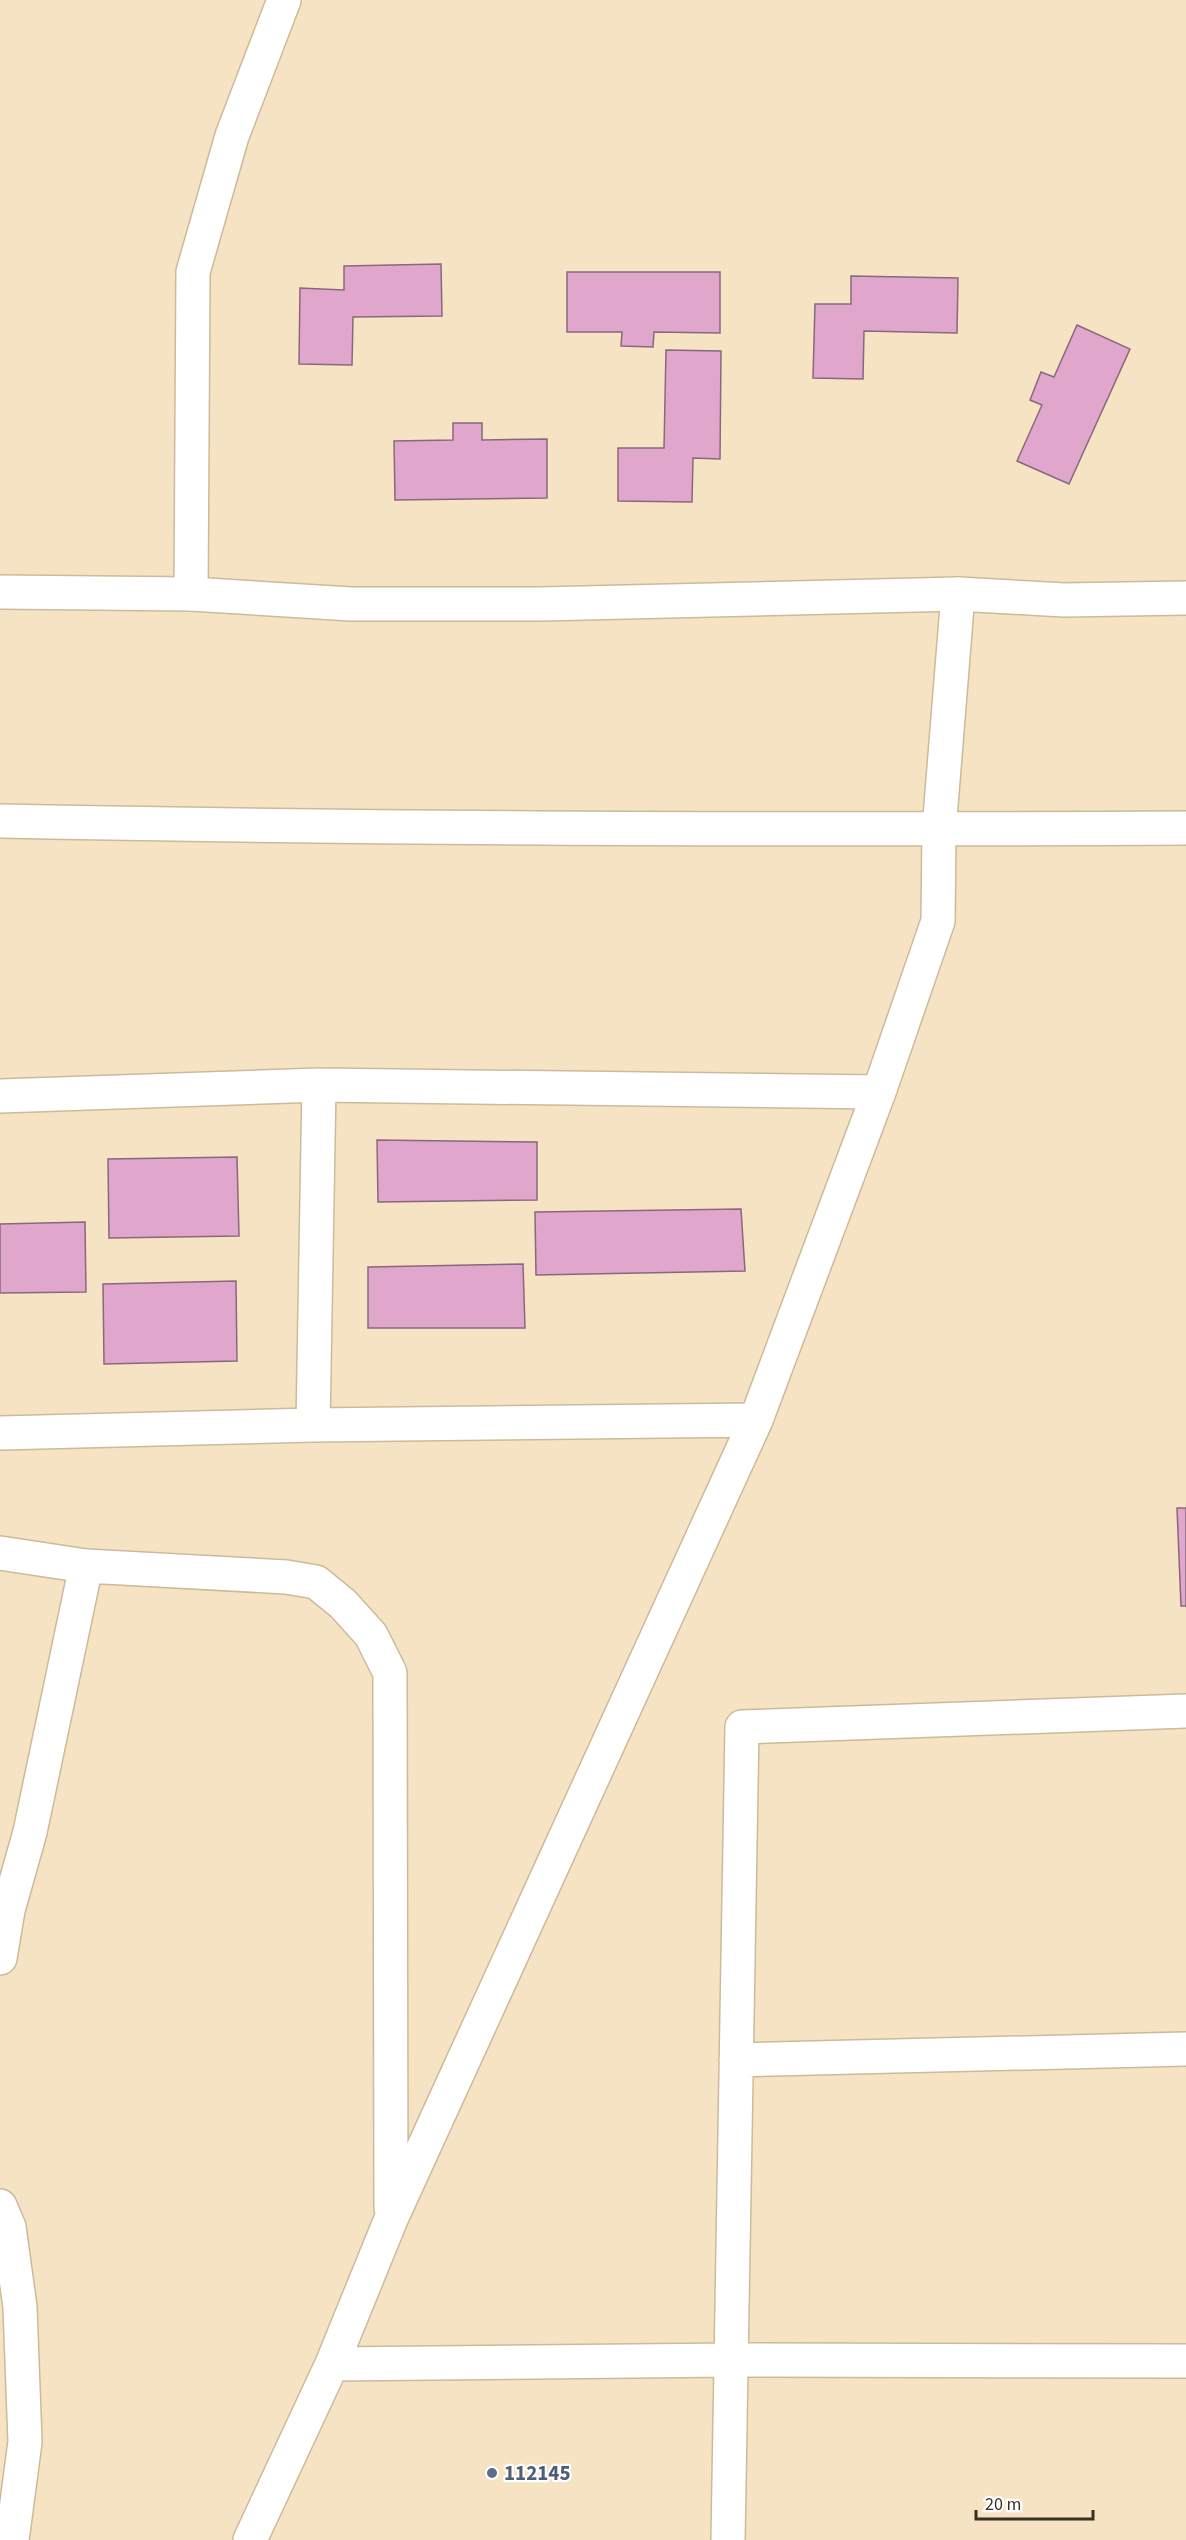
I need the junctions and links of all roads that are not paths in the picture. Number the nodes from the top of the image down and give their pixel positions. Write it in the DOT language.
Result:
graph roads {
  1 [pos="284,0"];
  2 [pos="0,592"];
  3 [pos="191,594"];
  4 [pos="958,594"];
  5 [pos="1186,598"];
  6 [pos="0,821"];
  7 [pos="1186,828"];
  8 [pos="939,830"];
  9 [pos="320,1085"];
  10 [pos="879,1092"];
  11 [pos="0,1096"];
  12 [pos="756,1420"];
  13 [pos="313,1425"];
  14 [pos="0,1433"];
  15 [pos="0,1553"];
  16 [pos="86,1566"];
  17 [pos="1186,1711"];
  18 [pos="0,1958"];
  19 [pos="1186,2049"];
  20 [pos="736,2060"];
  21 [pos="0,2206"];
  22 [pos="391,2219"];
  23 [pos="732,2360"];
  24 [pos="1186,2361"];
  25 [pos="332,2364"];
  26 [pos="12,2540"];
  27 [pos="250,2540"];
  28 [pos="728,2540"];
  1 -- 3 [label="main road"];
  2 -- 3 [label="main road"];
  3 -- 4 [label="main road"];
  4 -- 5 [label="main road"];
  4 -- 8 [label="main road"];
  6 -- 8 [label="main road"];
  7 -- 8 [label="main road"];
  8 -- 10 [label="main road"];
  9 -- 10 [label="main road"];
  9 -- 11 [label="main road"];
  9 -- 13 [label="main road"];
  10 -- 12 [label="main road"];
  12 -- 13 [label="main road"];
  12 -- 22 [label="main road"];
  13 -- 14 [label="main road"];
  15 -- 16 [label="main road"];
  16 -- 18 [label="main road"];
  16 -- 22 [label="main road"];
  17 -- 20 [label="main road"];
  19 -- 20 [label="main road"];
  20 -- 23 [label="main road"];
  21 -- 26 [label="main road"];
  22 -- 25 [label="main road"];
  23 -- 24 [label="main road"];
  23 -- 25 [label="main road"];
  23 -- 28 [label="main road"];
  25 -- 27 [label="main road"];
}
